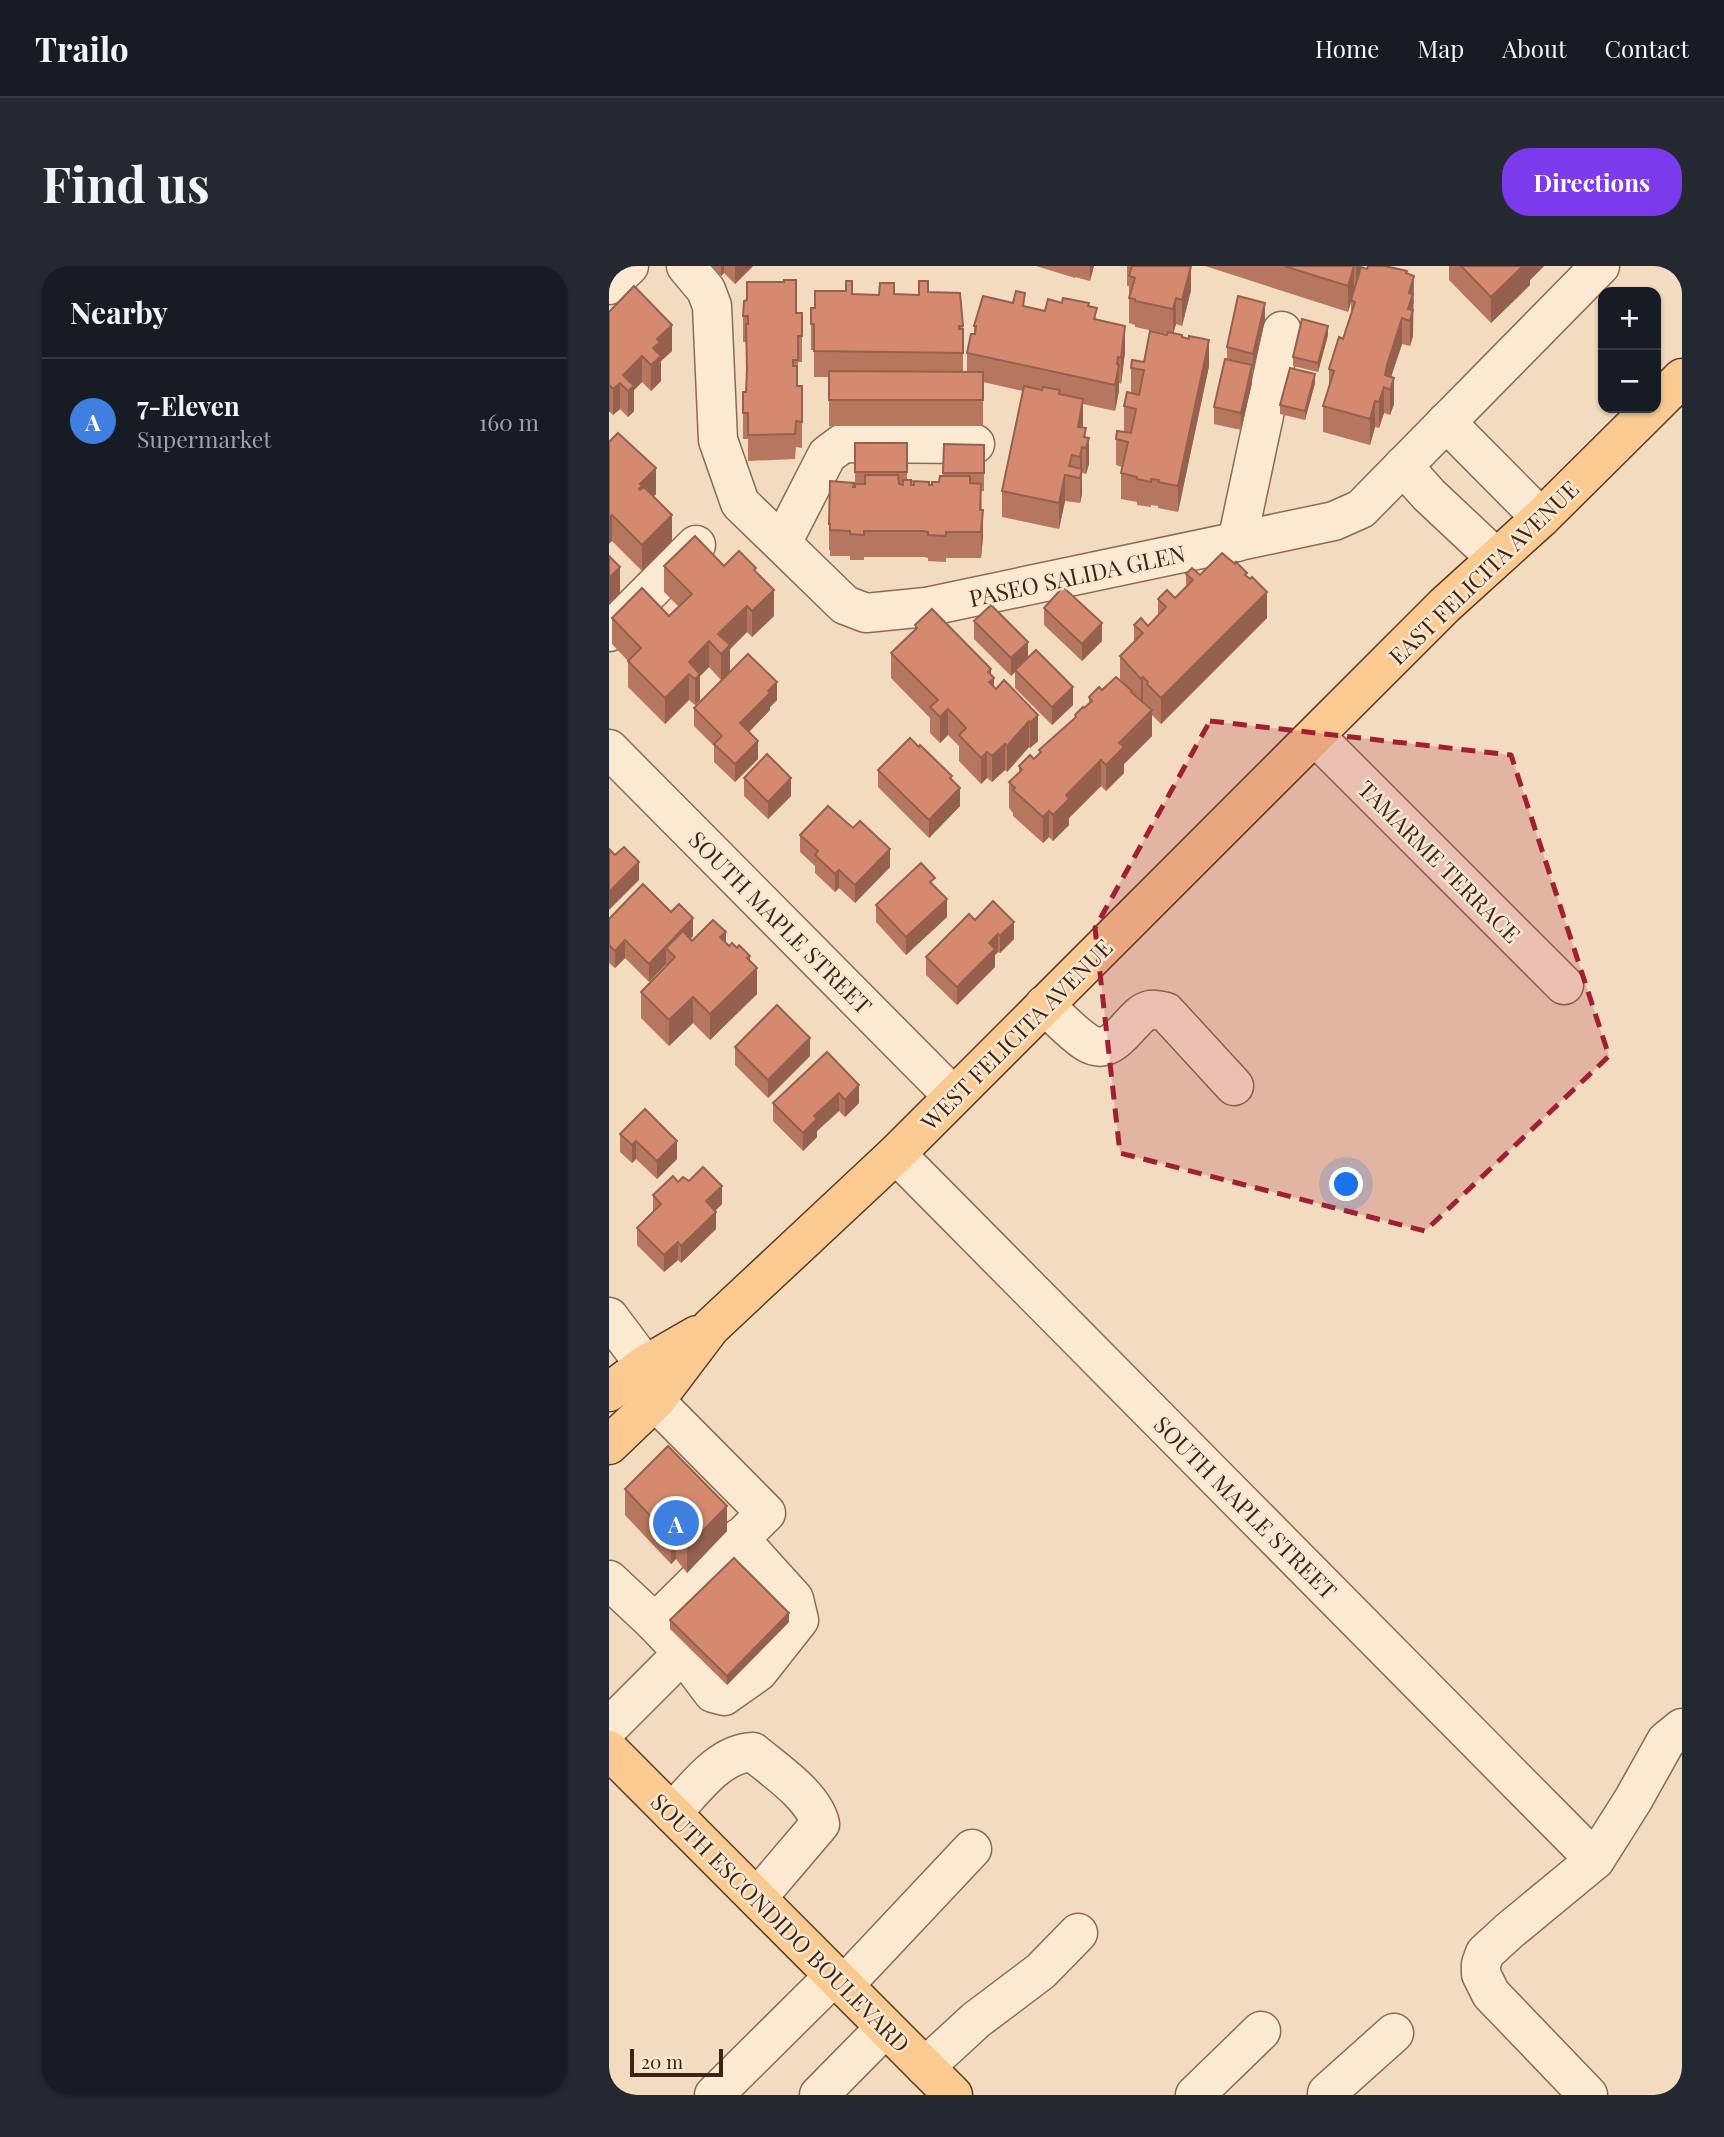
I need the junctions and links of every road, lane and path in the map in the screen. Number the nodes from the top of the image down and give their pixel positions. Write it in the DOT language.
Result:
graph roads {
  1 [pos="629,266"];
  2 [pos="686,266"];
  3 [pos="1600,266"];
  4 [pos="609,285"];
  5 [pos="1282,331"];
  6 [pos="1682,378"];
  7 [pos="1661,399"];
  8 [pos="1647,413"];
  9 [pos="1446,422"];
  10 [pos="975,444"];
  11 [pos="1403,466"];
  12 [pos="1542,518"];
  13 [pos="1237,541"];
  14 [pos="782,543"];
  15 [pos="696,545"];
  16 [pos="1496,558"];
  17 [pos="609,632"];
  18 [pos="1315,737"];
  19 [pos="609,749"];
  20 [pos="1564,985"];
  21 [pos="1044,1005"];
  22 [pos="1234,1086"];
  23 [pos="953,1096"];
  24 [pos="896,1154"];
  25 [pos="609,1317"];
  26 [pos="650,1383"];
  27 [pos="609,1392"];
  28 [pos="609,1445"];
  29 [pos="739,1538"];
  30 [pos="609,1580"];
  31 [pos="655,1623"];
  32 [pos="683,1653"];
  33 [pos="609,1727"];
  34 [pos="1682,1728"];
  35 [pos="609,1750"];
  36 [pos="672,1813"];
  37 [pos="972,1849"];
  38 [pos="1595,1860"];
  39 [pos="757,1898"];
  40 [pos="1078,1933"];
  41 [pos="839,1980"];
  42 [pos="885,2028"];
  43 [pos="1261,2031"];
  44 [pos="1394,2033"];
  45 [pos="925,2067"];
  46 [pos="714,2095"];
  47 [pos="819,2095"];
  48 [pos="953,2095"];
  49 [pos="1195,2095"];
  50 [pos="1329,2095"];
  51 [pos="1588,2095"];
  1 -- 4 [label="street"];
  2 -- 14 [label="street, PASEO SALIDA GLEN"];
  3 -- 9 [label="street, PASEO SALIDA GLEN"];
  5 -- 13 [label="street"];
  6 -- 7 [label="main road, EAST FELICITA AVENUE"];
  8 -- 12 [label="main road, EAST FELICITA AVENUE"];
  9 -- 11 [label="street, PASEO SALIDA GLEN"];
  9 -- 12 [label="street"];
  10 -- 14 [label="street"];
  11 -- 13 [label="street, PASEO SALIDA GLEN"];
  11 -- 16 [label="street"];
  12 -- 16 [label="main road, EAST FELICITA AVENUE"];
  13 -- 14 [label="street, PASEO SALIDA GLEN"];
  15 -- 17 [label="street"];
  16 -- 18 [label="main road, EAST FELICITA AVENUE"];
  18 -- 20 [label="street, TAMARME TERRACE"];
  18 -- 21 [label="main road, WEST FELICITA AVENUE"];
  19 -- 23 [label="street, SOUTH MAPLE STREET"];
  21 -- 22 [label="street"];
  21 -- 23 [label="main road, WEST FELICITA AVENUE"];
  23 -- 24 [label="main road, WEST FELICITA AVENUE"];
  24 -- 26 [label="main road, WEST FELICITA AVENUE"];
  24 -- 38 [label="street, SOUTH MAPLE STREET"];
  25 -- 26 [label="street"];
  26 -- 27 [label="main road, WEST FELICITA AVENUE"];
  26 -- 28 [label="main road, WEST FELICITA AVENUE"];
  26 -- 29 [label="street"];
  29 -- 31 [label="street"];
  29 -- 32 [label="street"];
  30 -- 31 [label="street"];
  31 -- 32 [label="street"];
  32 -- 33 [label="street"];
  34 -- 38 [label="street"];
  35 -- 36 [label="main road, SOUTH ESCONDIDO BOULEVARD"];
  36 -- 39 [label="main road, SOUTH ESCONDIDO BOULEVARD"];
  36 -- 39 [label="street"];
  37 -- 41 [label="street"];
  38 -- 51 [label="street"];
  39 -- 41 [label="main road, SOUTH ESCONDIDO BOULEVARD"];
  40 -- 45 [label="street"];
  41 -- 42 [label="main road, SOUTH ESCONDIDO BOULEVARD"];
  41 -- 46 [label="street"];
  42 -- 45 [label="main road, SOUTH ESCONDIDO BOULEVARD"];
  42 -- 47 [label="street"];
  43 -- 49 [label="street"];
  44 -- 50 [label="street"];
  45 -- 48 [label="main road, SOUTH ESCONDIDO BOULEVARD"];
}
